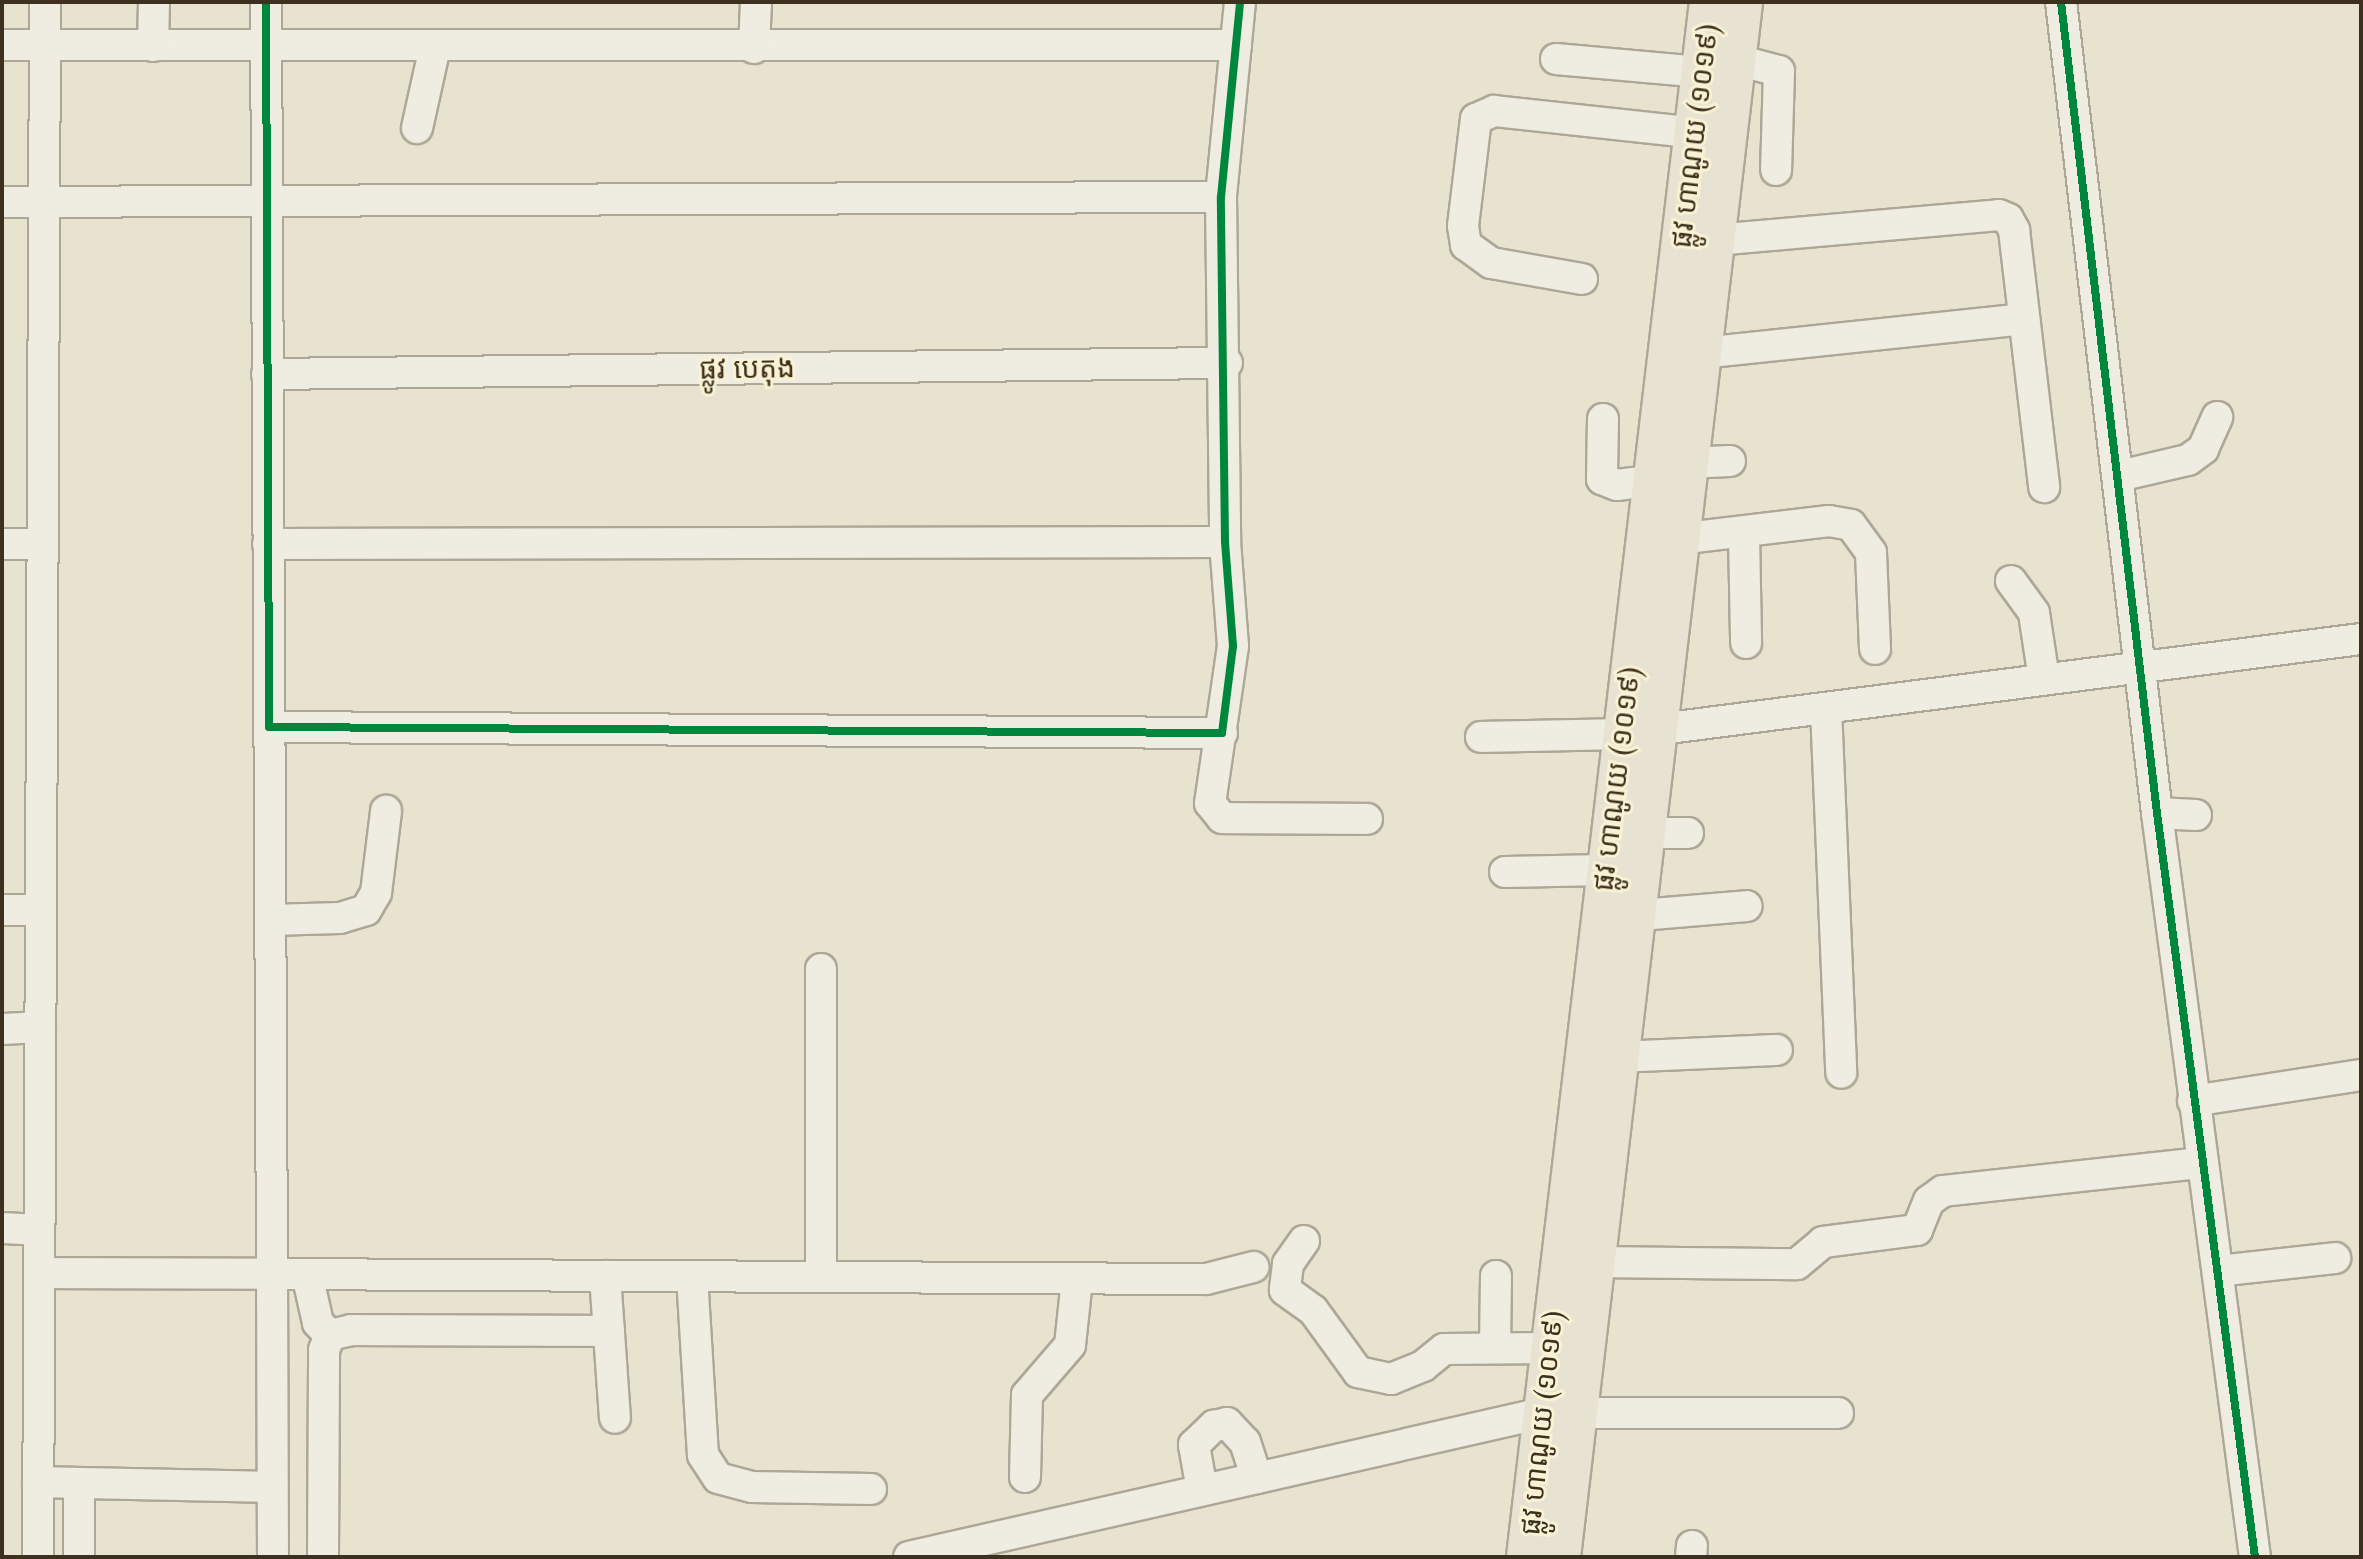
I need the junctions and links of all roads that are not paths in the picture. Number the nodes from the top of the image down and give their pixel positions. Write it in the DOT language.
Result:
graph roads {
  1 [pos="45,2"];
  2 [pos="154,2"];
  3 [pos="266,2"];
  4 [pos="756,2"];
  5 [pos="1240,2"];
  6 [pos="1709,2"];
  7 [pos="1743,2"];
  8 [pos="2061,2"];
  9 [pos="2,45"];
  10 [pos="1236,45"];
  11 [pos="44,46"];
  12 [pos="153,46"];
  13 [pos="266,46"];
  14 [pos="435,47"];
  15 [pos="754,48"];
  16 [pos="1556,59"];
  17 [pos="1719,66"];
  18 [pos="417,128"];
  19 [pos="1695,133"];
  20 [pos="1776,170"];
  21 [pos="1221,197"];
  22 [pos="2,202"];
  23 [pos="43,202"];
  24 [pos="266,202"];
  25 [pos="1715,240"];
  26 [pos="1582,279"];
  27 [pos="2024,319"];
  28 [pos="1701,353"];
  29 [pos="1227,363"];
  30 [pos="267,374"];
  31 [pos="2217,417"];
  32 [pos="1603,419"];
  33 [pos="1730,461"];
  34 [pos="1687,463"];
  35 [pos="2119,476"];
  36 [pos="1652,481"];
  37 [pos="2044,487"];
  38 [pos="1744,534"];
  39 [pos="1678,539"];
  40 [pos="1225,542"];
  41 [pos="2,544"];
  42 [pos="42,544"];
  43 [pos="268,544"];
  44 [pos="2011,581"];
  45 [pos="2361,639"];
  46 [pos="1746,643"];
  47 [pos="1875,649"];
  48 [pos="2143,667"];
  49 [pos="2044,679"];
  50 [pos="1826,708"];
  51 [pos="269,727"];
  52 [pos="1639,732"];
  53 [pos="1222,733"];
  54 [pos="1481,737"];
  55 [pos="386,811"];
  56 [pos="2157,813"];
  57 [pos="2196,815"];
  58 [pos="1367,819"];
  59 [pos="1643,833"];
  60 [pos="1688,833"];
  61 [pos="1605,870"];
  62 [pos="1505,872"];
  63 [pos="1747,906"];
  64 [pos="2,910"];
  65 [pos="40,910"];
  66 [pos="1616,917"];
  67 [pos="270,920"];
  68 [pos="821,969"];
  69 [pos="40,1027"];
  70 [pos="2,1029"];
  71 [pos="1777,1050"];
  72 [pos="1616,1057"];
  73 [pos="1841,1073"];
  74 [pos="2361,1075"];
  75 [pos="2193,1101"];
  76 [pos="2202,1163"];
  77 [pos="2,1228"];
  78 [pos="39,1230"];
  79 [pos="1304,1241"];
  80 [pos="2335,1258"];
  81 [pos="1593,1262"];
  82 [pos="1253,1267"];
  83 [pos="2218,1271"];
  84 [pos="39,1273"];
  85 [pos="272,1274"];
  86 [pos="307,1274"];
  87 [pos="605,1276"];
  88 [pos="692,1276"];
  89 [pos="1496,1276"];
  90 [pos="821,1277"];
  91 [pos="1077,1279"];
  92 [pos="609,1331"];
  93 [pos="330,1335"];
  94 [pos="1495,1348"];
  95 [pos="1549,1348"];
  96 [pos="1838,1413"];
  97 [pos="1560,1414"];
  98 [pos="615,1418"];
  99 [pos="1025,1477"];
  100 [pos="1257,1478"];
  101 [pos="38,1482"];
  102 [pos="79,1483"];
  103 [pos="272,1487"];
  104 [pos="871,1489"];
  105 [pos="1202,1490"];
  106 [pos="1010,1546"];
  107 [pos="926,1555"];
  108 [pos="38,1557"];
  109 [pos="79,1557"];
  110 [pos="273,1557"];
  111 [pos="323,1557"];
  112 [pos="1526,1557"];
  113 [pos="1561,1557"];
  114 [pos="2255,1557"];
  1 -- 11 [label="street"];
  2 -- 12 [label="street"];
  3 -- 13 [label="street"];
  4 -- 15 [label="street"];
  5 -- 10 [label="street"];
  6 -- 17 [label="main road, ផ្លូវ ហាណូយ (១០១៩)"];
  7 -- 17 [label="main road, ផ្លូវ ហាណូយ (១០១៩)"];
  8 -- 35 [label="street"];
  9 -- 11 [label="street"];
  10 -- 15 [label="street"];
  10 -- 21 [label="street"];
  11 -- 12 [label="street"];
  11 -- 23 [label="street"];
  12 -- 13 [label="street"];
  13 -- 14 [label="street"];
  13 -- 24 [label="street"];
  14 -- 15 [label="street"];
  14 -- 18 [label="street"];
  16 -- 17 [label="street"];
  17 -- 19 [label="main road, ផ្លូវ ហាណូយ (១០១៩)"];
  17 -- 20 [label="street"];
  17 -- 25 [label="main road, ផ្លូវ ហាណូយ (១០១៩)"];
  19 -- 26 [label="street"];
  19 -- 36 [label="main road, ផ្លូវ ហាណូយ (១០១៩)"];
  21 -- 24 [label="street"];
  21 -- 29 [label="street"];
  22 -- 23 [label="street"];
  23 -- 24 [label="street"];
  23 -- 42 [label="street"];
  24 -- 30 [label="street"];
  25 -- 27 [label="street"];
  25 -- 28 [label="main road, ផ្លូវ ហាណូយ (១០១៩)"];
  27 -- 28 [label="street"];
  27 -- 37 [label="street"];
  28 -- 34 [label="main road, ផ្លូវ ហាណូយ (១០១៩)"];
  29 -- 30 [label="street, ផ្លូវ បេតុង"];
  29 -- 40 [label="street"];
  30 -- 43 [label="street"];
  31 -- 35 [label="street"];
  32 -- 36 [label="street"];
  33 -- 34 [label="street"];
  34 -- 39 [label="main road, ផ្លូវ ហាណូយ (១០១៩)"];
  35 -- 48 [label="street"];
  36 -- 52 [label="main road, ផ្លូវ ហាណូយ (១០១៩)"];
  38 -- 39 [label="street"];
  38 -- 46 [label="street"];
  38 -- 47 [label="street"];
  39 -- 52 [label="main road, ផ្លូវ ហាណូយ (១០១៩)"];
  40 -- 43 [label="street"];
  40 -- 53 [label="street"];
  41 -- 42 [label="street"];
  42 -- 65 [label="street"];
  43 -- 51 [label="street"];
  44 -- 49 [label="street"];
  45 -- 48 [label="street"];
  48 -- 49 [label="street"];
  48 -- 56 [label="street"];
  49 -- 50 [label="street"];
  50 -- 52 [label="street"];
  50 -- 73 [label="street"];
  51 -- 53 [label="street"];
  51 -- 67 [label="street"];
  52 -- 54 [label="street"];
  52 -- 59 [label="main road, ផ្លូវ ហាណូយ (១០១៩)"];
  52 -- 61 [label="main road, ផ្លូវ ហាណូយ (១០១៩)"];
  53 -- 58 [label="street"];
  55 -- 67 [label="street"];
  56 -- 57 [label="street"];
  56 -- 75 [label="street"];
  59 -- 60 [label="street"];
  59 -- 66 [label="main road, ផ្លូវ ហាណូយ (១០១៩)"];
  61 -- 62 [label="street"];
  61 -- 66 [label="main road, ផ្លូវ ហាណូយ (១០១៩)"];
  63 -- 66 [label="street"];
  64 -- 65 [label="street"];
  65 -- 69 [label="street"];
  66 -- 72 [label="main road, ផ្លូវ ហាណូយ (១០១៩)"];
  66 -- 95 [label="main road, ផ្លូវ ហាណូយ (១០១៩)"];
  67 -- 85 [label="street"];
  68 -- 90 [label="street"];
  69 -- 70 [label="street"];
  69 -- 78 [label="street"];
  71 -- 72 [label="street"];
  72 -- 81 [label="main road, ផ្លូវ ហាណូយ (១០១៩)"];
  74 -- 75 [label="street"];
  75 -- 76 [label="street"];
  76 -- 81 [label="street"];
  76 -- 83 [label="street"];
  77 -- 78 [label="street"];
  78 -- 84 [label="street"];
  79 -- 94 [label="street"];
  80 -- 83 [label="street"];
  81 -- 97 [label="main road, ផ្លូវ ហាណូយ (១០១៩)"];
  82 -- 91 [label="street"];
  83 -- 114 [label="street"];
  84 -- 85 [label="street"];
  84 -- 101 [label="street"];
  85 -- 86 [label="street"];
  85 -- 103 [label="street"];
  86 -- 87 [label="street"];
  86 -- 93 [label="street"];
  87 -- 88 [label="street"];
  87 -- 92 [label="street"];
  88 -- 90 [label="street"];
  88 -- 104 [label="street"];
  89 -- 94 [label="street"];
  90 -- 91 [label="street"];
  91 -- 99 [label="street"];
  92 -- 93 [label="street"];
  92 -- 98 [label="street"];
  93 -- 111 [label="street"];
  94 -- 95 [label="street"];
  95 -- 97 [label="main road, ផ្លូវ ហាណូយ (១០១៩)"];
  96 -- 97 [label="street"];
  97 -- 100 [label="street"];
  97 -- 112 [label="main road, ផ្លូវ ហាណូយ (១០១៩)"];
  97 -- 113 [label="main road, ផ្លូវ ហាណូយ (១០១៩)"];
  100 -- 105 [label="street"];
  100 -- 105 [label="street"];
  101 -- 102 [label="street"];
  101 -- 108 [label="street"];
  102 -- 103 [label="street"];
  102 -- 109 [label="street"];
  103 -- 110 [label="street"];
  105 -- 106 [label="street"];
  106 -- 107 [label="street"];
}
